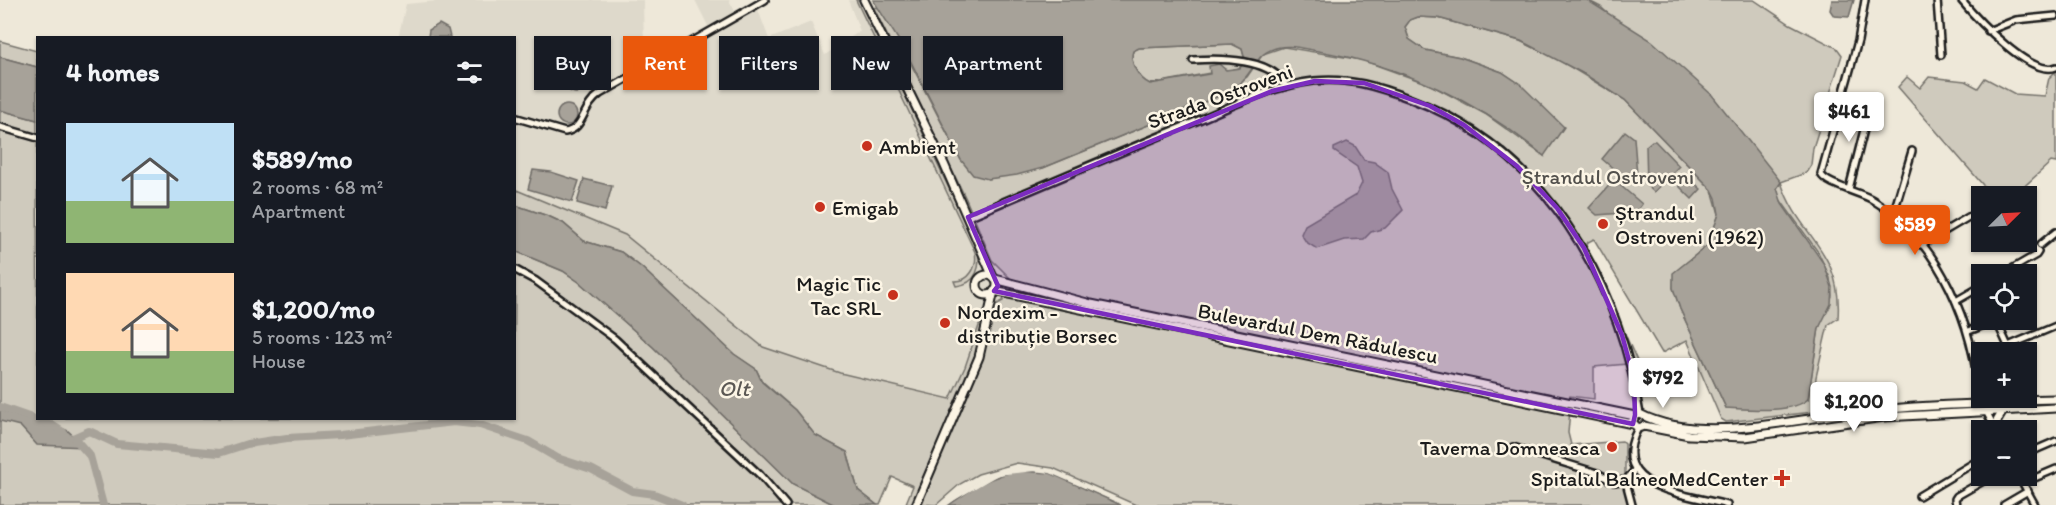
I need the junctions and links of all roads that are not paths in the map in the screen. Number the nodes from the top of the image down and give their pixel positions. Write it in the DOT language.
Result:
graph roads {
  1 [pos="765,0"];
  2 [pos="864,0"];
  3 [pos="1865,0"];
  4 [pos="1937,0"];
  5 [pos="1961,0"];
  6 [pos="2056,16"];
  7 [pos="1988,31"];
  8 [pos="1941,55"];
  9 [pos="1193,60"];
  10 [pos="2056,67"];
  11 [pos="1286,86"];
  12 [pos="1871,102"];
  13 [pos="516,118"];
  14 [pos="0,127"];
  15 [pos="36,137"];
  16 [pos="1912,151"];
  17 [pos="1849,189"];
  18 [pos="1893,215"];
  19 [pos="1971,215"];
  20 [pos="968,218"];
  21 [pos="2056,232"];
  22 [pos="1921,245"];
  23 [pos="981,251"];
  24 [pos="2020,264"];
  25 [pos="988,266"];
  26 [pos="516,270"];
  27 [pos="994,278"];
  28 [pos="979,279"];
  29 [pos="1006,284"];
  30 [pos="994,291"];
  31 [pos="1971,292"];
  32 [pos="982,293"];
  33 [pos="1006,293"];
  34 [pos="1956,301"];
  35 [pos="990,304"];
  36 [pos="987,313"];
  37 [pos="2056,326"];
  38 [pos="1969,332"];
  39 [pos="1971,342"];
  40 [pos="2056,399"];
  41 [pos="2037,400"];
  42 [pos="1971,404"];
  43 [pos="1996,408"];
  44 [pos="2056,408"];
  45 [pos="2003,411"];
  46 [pos="1998,420"];
  47 [pos="1638,421"];
  48 [pos="2056,441"];
  49 [pos="1513,447"];
  50 [pos="2037,449"];
  51 [pos="1971,465"];
  52 [pos="2056,469"];
  53 [pos="1634,471"];
  54 [pos="2037,477"];
  55 [pos="1975,486"];
  56 [pos="2025,486"];
  57 [pos="2028,491"];
  58 [pos="1919,496"];
  59 [pos="786,505"];
  60 [pos="916,505"];
  61 [pos="1632,505"];
  62 [pos="1727,505"];
  63 [pos="1956,505"];
  64 [pos="2004,505"];
  65 [pos="2035,505"];
  1 -- 13 [label="street"];
  2 -- 20 [label="main road"];
  3 -- 17 [label="street"];
  4 -- 8 [label="street"];
  5 -- 7 [label="street"];
  6 -- 7 [label="street"];
  7 -- 10 [label="street"];
  9 -- 11 [label="street"];
  11 -- 20 [label="street, Strada Ostroveni"];
  11 -- 47 [label="street, Strada Ostroveni"];
  12 -- 17 [label="street"];
  14 -- 15 [label="street"];
  16 -- 18 [label="street"];
  17 -- 18 [label="street"];
  18 -- 22 [label="street"];
  19 -- 22 [label="street"];
  20 -- 23 [label="main road"];
  21 -- 24 [label="street"];
  22 -- 34 [label="street"];
  23 -- 25 [label="main road"];
  23 -- 28 [label="main road"];
  25 -- 27 [label="main road"];
  25 -- 29 [label="main road"];
  26 -- 59 [label="street"];
  27 -- 28 [label="main road"];
  27 -- 29 [label="main road, Bulevardul Dem Rădulescu"];
  27 -- 30 [label="main road"];
  28 -- 32 [label="main road"];
  29 -- 47 [label="main road, Bulevardul Dem Rădulescu"];
  30 -- 32 [label="main road"];
  30 -- 33 [label="main road, Bulevardul Dem Rădulescu"];
  30 -- 35 [label="main road"];
  31 -- 34 [label="street"];
  32 -- 36 [label="main road"];
  33 -- 35 [label="main road"];
  33 -- 47 [label="main road, Bulevardul Dem Rădulescu"];
  34 -- 38 [label="street"];
  35 -- 36 [label="main road"];
  36 -- 60 [label="main road"];
  37 -- 38 [label="street"];
  38 -- 39 [label="street"];
  40 -- 41 [label="main road, Bulevardul Dem Rădulescu"];
  42 -- 47 [label="main road, Bulevardul Dem Rădulescu"];
  43 -- 45 [label="main road, Bulevardul Dem Rădulescu"];
  44 -- 45 [label="main road, Bulevardul Dem Rădulescu"];
  45 -- 46 [label="main road"];
  47 -- 53 [label="street"];
  48 -- 50 [label="street"];
  49 -- 53 [label="street"];
  51 -- 58 [label="street"];
  52 -- 54 [label="street"];
  53 -- 61 [label="street"];
  53 -- 62 [label="street"];
  55 -- 63 [label="street"];
  56 -- 57 [label="street"];
  57 -- 64 [label="street"];
  57 -- 65 [label="street"];
}
